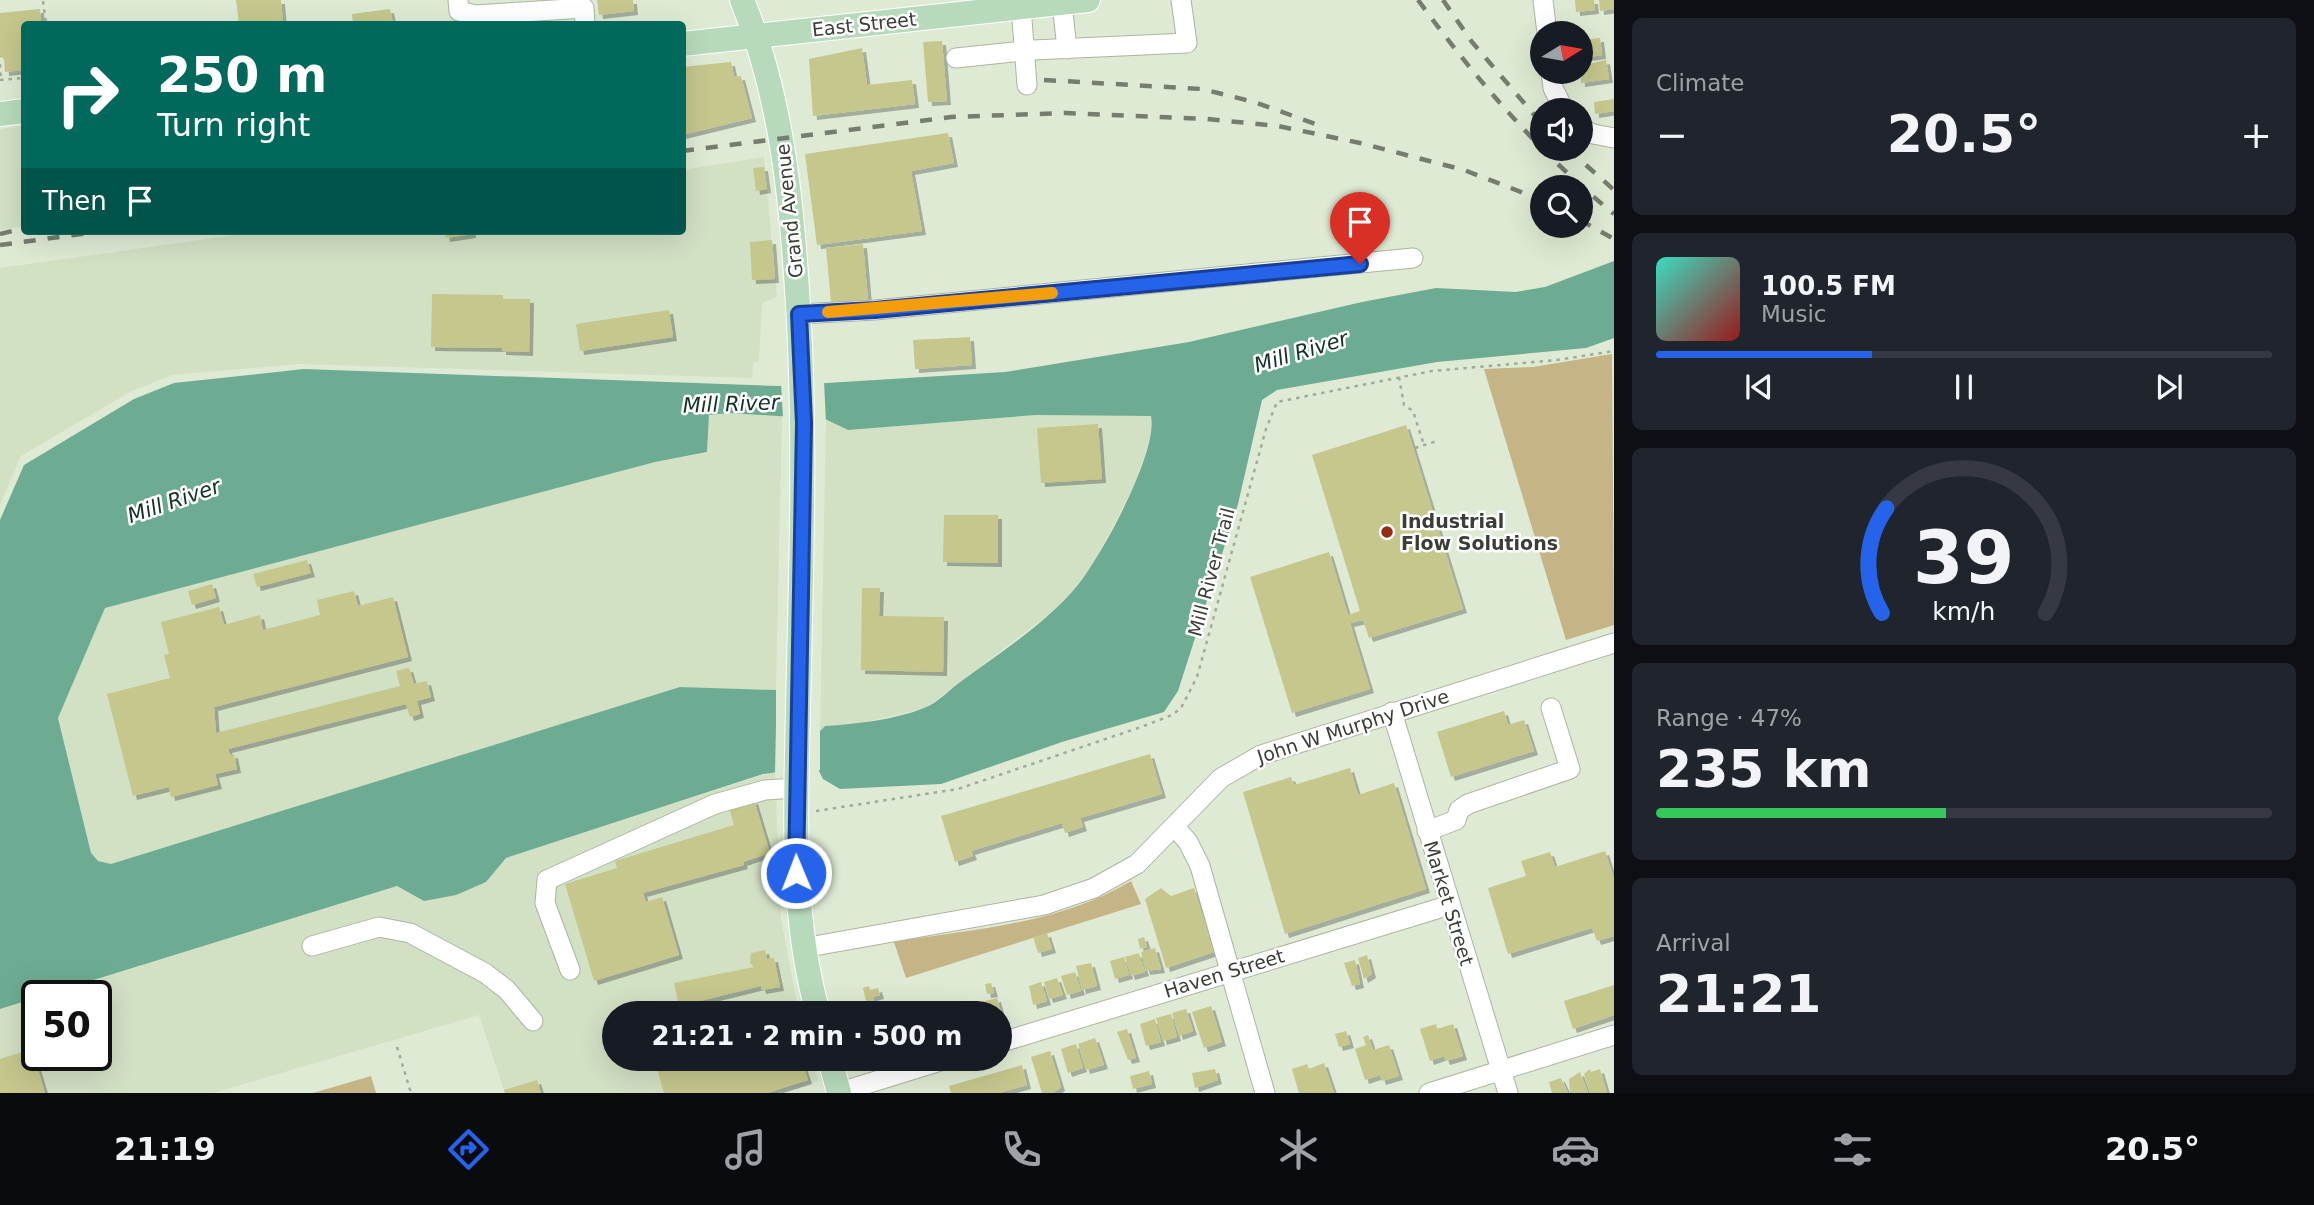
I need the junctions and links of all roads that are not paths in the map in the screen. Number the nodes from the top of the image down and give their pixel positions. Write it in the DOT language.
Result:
graph roads {
  1 [pos="458,0"];
  2 [pos="742,0"];
  3 [pos="1088,0"];
  4 [pos="1181,0"];
  5 [pos="1543,0"];
  6 [pos="1062,3"];
  7 [pos="1028,4"];
  8 [pos="476,20"];
  9 [pos="585,21"];
  10 [pos="1546,21"];
  11 [pos="756,36"];
  12 [pos="686,44"];
  13 [pos="1067,49"];
  14 [pos="1024,51"];
  15 [pos="956,58"];
  16 [pos="1027,85"];
  17 [pos="21,111"];
  18 [pos="0,114"];
  19 [pos="1593,134"];
  20 [pos="1614,138"];
  21 [pos="1413,258"];
  22 [pos="799,314"];
  23 [pos="1614,643"];
  24 [pos="1551,708"];
  25 [pos="1392,712"];
  26 [pos="797,780"];
  27 [pos="1175,827"];
  28 [pos="1427,831"];
  29 [pos="1450,905"];
  30 [pos="312,946"];
  31 [pos="803,948"];
  32 [pos="570,970"];
  33 [pos="1232,971"];
  34 [pos="815,1001"];
  35 [pos="533,1021"];
  36 [pos="1614,1035"];
  37 [pos="1012,1038"];
  38 [pos="833,1071"];
  39 [pos="909,1071"];
  40 [pos="1501,1071"];
  41 [pos="838,1093"];
  42 [pos="1265,1093"];
  43 [pos="1429,1093"];
  44 [pos="1508,1093"];
  1 -- 8 [label="street"];
  2 -- 11 [label="main road, Grand Avenue"];
  3 -- 6 [label="main road, East Street"];
  4 -- 13 [label="street"];
  5 -- 10 [label="street"];
  6 -- 7 [label="main road, East Street"];
  6 -- 13 [label="street"];
  7 -- 11 [label="main road, East Street"];
  7 -- 14 [label="street"];
  8 -- 9 [label="street"];
  11 -- 12 [label="main road, East Street"];
  11 -- 22 [label="main road, Grand Avenue"];
  13 -- 14 [label="street"];
  14 -- 15 [label="street"];
  14 -- 16 [label="street"];
  17 -- 18 [label="main road"];
  19 -- 20 [label="street"];
  21 -- 22 [label="street"];
  22 -- 26 [label="main road, Grand Avenue"];
  23 -- 25 [label="street, John W Murphy Drive"];
  24 -- 28 [label="street"];
  25 -- 27 [label="street, John W Murphy Drive"];
  25 -- 28 [label="street, Market Street"];
  26 -- 31 [label="main road, Grand Avenue"];
  26 -- 32 [label="street"];
  27 -- 31 [label="street, John W Murphy Drive"];
  27 -- 33 [label="street"];
  28 -- 29 [label="street, Market Street"];
  29 -- 33 [label="street, Haven Street"];
  29 -- 40 [label="street, Market Street"];
  30 -- 35 [label="street"];
  31 -- 34 [label="main road, Grand Avenue"];
  33 -- 37 [label="street, Haven Street"];
  33 -- 42 [label="street"];
  36 -- 40 [label="street"];
  38 -- 41 [label="main road"];
  39 -- 41 [label="street"];
  40 -- 43 [label="street"];
  40 -- 44 [label="street, Market Street"];
}
